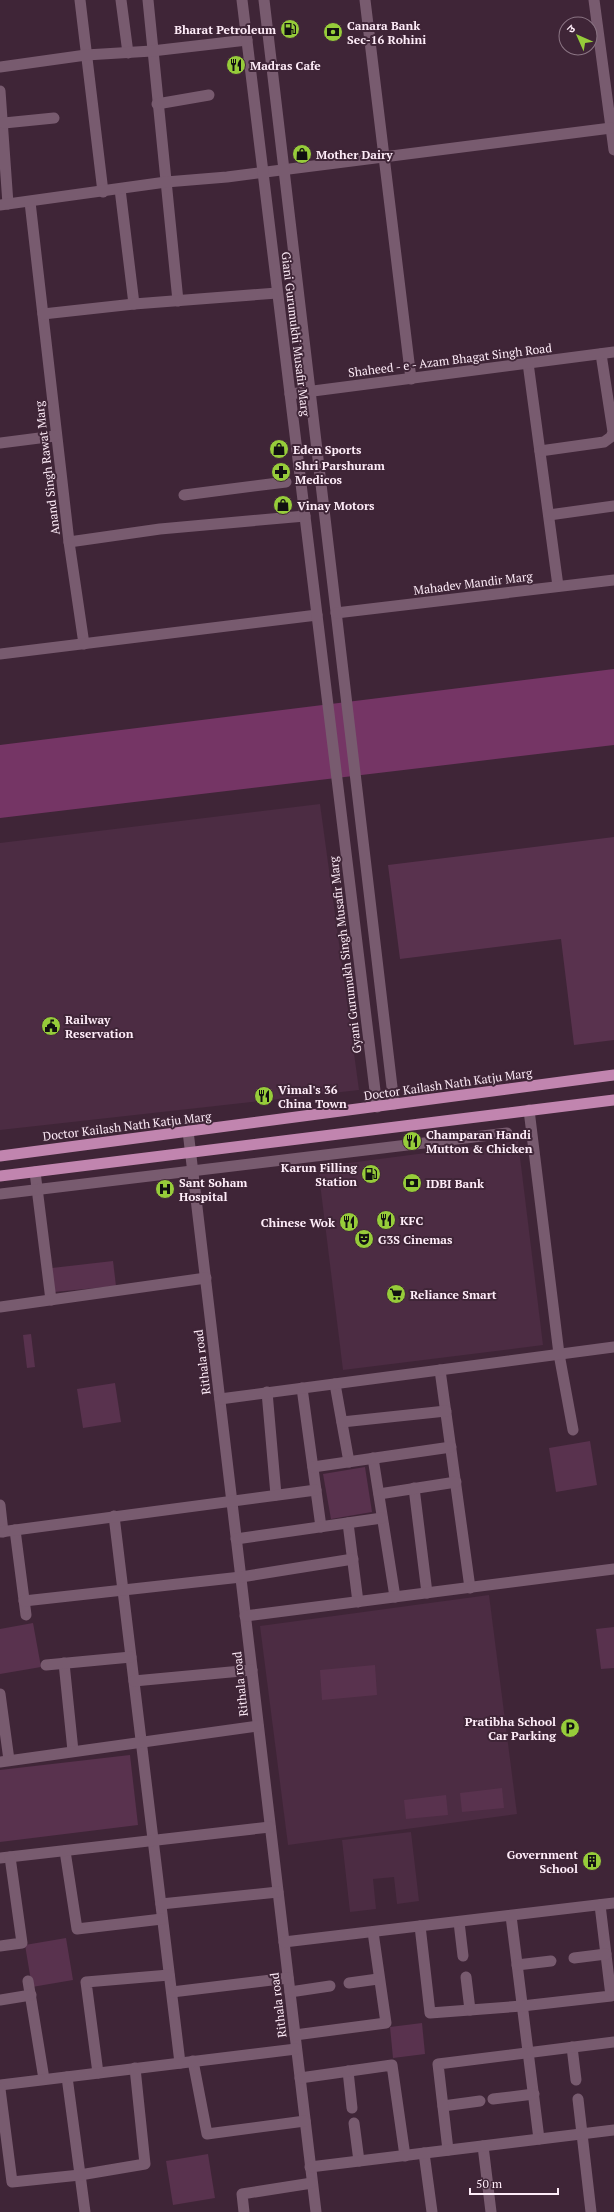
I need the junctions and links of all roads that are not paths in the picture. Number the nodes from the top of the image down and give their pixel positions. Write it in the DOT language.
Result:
graph roads {
  1 [pos="80,0"];
  2 [pos="121,0"];
  3 [pos="148,0"];
  4 [pos="242,0"];
  5 [pos="264,0"];
  6 [pos="365,0"];
  7 [pos="594,0"];
  8 [pos="247,40"];
  9 [pos="152,51"];
  10 [pos="128,53"];
  11 [pos="86,55"];
  12 [pos="0,67"];
  13 [pos="609,75"];
  14 [pos="0,90"];
  15 [pos="209,95"];
  16 [pos="157,104"];
  17 [pos="54,118"];
  18 [pos="4,123"];
  19 [pos="612,123"];
  20 [pos="614,150"];
  21 [pos="384,157"];
  22 [pos="284,169"];
  23 [pos="263,172"];
  24 [pos="166,182"];
  25 [pos="120,189"];
  26 [pos="103,192"];
  27 [pos="30,202"];
  28 [pos="4,205"];
  29 [pos="277,293"];
  30 [pos="178,301"];
  31 [pos="134,304"];
  32 [pos="43,314"];
  33 [pos="614,352"];
  34 [pos="601,354"];
  35 [pos="528,363"];
  36 [pos="411,379"];
  37 [pos="311,392"];
  38 [pos="290,394"];
  39 [pos="55,436"];
  40 [pos="0,443"];
  41 [pos="540,451"];
  42 [pos="286,482"];
  43 [pos="184,495"];
  44 [pos="614,506"];
  45 [pos="549,515"];
  46 [pos="305,516"];
  47 [pos="69,542"];
  48 [pos="614,580"];
  49 [pos="558,586"];
  50 [pos="336,613"];
  51 [pos="317,615"];
  52 [pos="84,644"];
  53 [pos="0,654"];
  54 [pos="324,671"];
  55 [pos="614,1075"];
  56 [pos="614,1100"];
  57 [pos="394,1104"];
  58 [pos="377,1106"];
  59 [pos="528,1110"];
  60 [pos="188,1131"];
  61 [pos="507,1133"];
  62 [pos="191,1152"];
  63 [pos="0,1156"];
  64 [pos="193,1171"];
  65 [pos="35,1172"];
  66 [pos="0,1176"];
  67 [pos="37,1188"];
  68 [pos="0,1194"];
  69 [pos="206,1278"];
  70 [pos="51,1300"];
  71 [pos="0,1307"];
  72 [pos="614,1347"];
  73 [pos="559,1354"];
  74 [pos="440,1370"];
  75 [pos="335,1384"];
  76 [pos="302,1388"];
  77 [pos="267,1392"];
  78 [pos="220,1398"];
  79 [pos="446,1411"];
  80 [pos="342,1422"];
  81 [pos="574,1430"];
  82 [pos="451,1447"];
  83 [pos="373,1458"];
  84 [pos="349,1462"];
  85 [pos="313,1467"];
  86 [pos="456,1482"];
  87 [pos="414,1488"];
  88 [pos="316,1490"];
  89 [pos="379,1494"];
  90 [pos="276,1495"];
  91 [pos="232,1501"];
  92 [pos="0,1505"];
  93 [pos="114,1516"];
  94 [pos="382,1518"];
  95 [pos="348,1523"];
  96 [pos="321,1527"];
  97 [pos="15,1530"];
  98 [pos="2,1532"];
  99 [pos="236,1539"];
  100 [pos="353,1559"];
  101 [pos="614,1569"];
  102 [pos="241,1577"];
  103 [pos="470,1588"];
  104 [pos="123,1590"];
  105 [pos="427,1593"];
  106 [pos="394,1597"];
  107 [pos="24,1601"];
  108 [pos="358,1602"];
  109 [pos="26,1615"];
  110 [pos="246,1616"];
  111 [pos="131,1657"];
  112 [pos="64,1663"];
  113 [pos="46,1665"];
  114 [pos="252,1670"];
  115 [pos="134,1681"];
  116 [pos="0,1698"];
  117 [pos="258,1726"];
  118 [pos="141,1742"];
  119 [pos="73,1752"];
  120 [pos="5,1761"];
  121 [pos="270,1827"];
  122 [pos="153,1841"];
  123 [pos="65,1851"];
  124 [pos="5,1858"];
  125 [pos="278,1892"];
  126 [pos="614,1903"];
  127 [pos="161,1904"];
  128 [pos="600,1905"];
  129 [pos="511,1916"];
  130 [pos="162,1920"];
  131 [pos="459,1922"];
  132 [pos="420,1926"];
  133 [pos="372,1932"];
  134 [pos="284,1942"];
  135 [pos="0,1946"];
  136 [pos="606,1954"];
  137 [pos="463,1956"];
  138 [pos="574,1958"];
  139 [pos="551,1961"];
  140 [pos="517,1965"];
  141 [pos="169,1975"];
  142 [pos="466,1977"];
  143 [pos="288,1978"];
  144 [pos="378,1979"];
  145 [pos="28,1981"];
  146 [pos="349,1983"];
  147 [pos="330,1986"];
  148 [pos="172,1992"];
  149 [pos="290,1992"];
  150 [pos="31,1996"];
  151 [pos="0,2000"];
  152 [pos="522,2006"];
  153 [pos="470,2010"];
  154 [pos="295,2035"];
  155 [pos="614,2042"];
  156 [pos="572,2047"];
  157 [pos="296,2049"];
  158 [pos="528,2052"];
  159 [pos="193,2061"];
  160 [pos="180,2063"];
  161 [pos="135,2068"];
  162 [pos="348,2071"];
  163 [pos="98,2073"];
  164 [pos="67,2077"];
  165 [pos="44,2078"];
  166 [pos="300,2078"];
  167 [pos="576,2080"];
  168 [pos="0,2084"];
  169 [pos="0,2089"];
  170 [pos="534,2094"];
  171 [pos="493,2099"];
  172 [pos="578,2099"];
  173 [pos="480,2101"];
  174 [pos="443,2106"];
  175 [pos="352,2108"];
  176 [pos="305,2121"];
  177 [pos="354,2123"];
  178 [pos="614,2130"];
  179 [pos="582,2134"];
  180 [pos="539,2139"];
  181 [pos="483,2146"];
  182 [pos="448,2150"];
  183 [pos="424,2153"];
  184 [pos="405,2156"];
  185 [pos="359,2162"];
  186 [pos="310,2168"];
  187 [pos="80,2175"];
  188 [pos="312,2183"];
  189 [pos="85,2212"];
  190 [pos="244,2212"];
  191 [pos="316,2212"];
  192 [pos="432,2212"];
  193 [pos="491,2212"];
  194 [pos="592,2212"];
  1 -- 11 [label="street"];
  2 -- 10 [label="street"];
  3 -- 9 [label="street"];
  4 -- 8 [label="street, Giani Gurumukhi Musafir Marg"];
  5 -- 22 [label="street, Giani Gurumukhi Musafir Marg"];
  6 -- 21 [label="street"];
  7 -- 13 [label="street"];
  8 -- 9 [label="street"];
  8 -- 23 [label="street, Giani Gurumukhi Musafir Marg"];
  9 -- 10 [label="street"];
  9 -- 16 [label="street"];
  10 -- 11 [label="street"];
  11 -- 12 [label="street"];
  11 -- 26 [label="street"];
  13 -- 19 [label="street"];
  14 -- 18 [label="street"];
  15 -- 16 [label="street"];
  16 -- 24 [label="street"];
  17 -- 18 [label="street"];
  18 -- 28 [label="street"];
  19 -- 20 [label="street"];
  19 -- 21 [label="street"];
  21 -- 22 [label="street"];
  21 -- 36 [label="street"];
  22 -- 23 [label="street"];
  22 -- 37 [label="street, Giani Gurumukhi Musafir Marg"];
  23 -- 24 [label="street"];
  23 -- 29 [label="street, Giani Gurumukhi Musafir Marg"];
  24 -- 25 [label="street"];
  24 -- 30 [label="street"];
  25 -- 26 [label="street"];
  25 -- 31 [label="street"];
  26 -- 27 [label="street"];
  27 -- 28 [label="street"];
  27 -- 32 [label="street, Anand Singh Rawat Marg"];
  29 -- 30 [label="street"];
  29 -- 38 [label="street, Giani Gurumukhi Musafir Marg"];
  30 -- 31 [label="street"];
  31 -- 32 [label="street"];
  32 -- 39 [label="street, Anand Singh Rawat Marg"];
  33 -- 34 [label="street, Shaheed - e - Azam Bhagat Singh Road"];
  34 -- 35 [label="street, Shaheed - e - Azam Bhagat Singh Road"];
  34 -- 41 [label="street"];
  35 -- 36 [label="street, Shaheed - e - Azam Bhagat Singh Road"];
  35 -- 41 [label="street"];
  36 -- 37 [label="street, Shaheed - e - Azam Bhagat Singh Road"];
  37 -- 38 [label="street, Shaheed - e - Azam Bhagat Singh Road"];
  37 -- 50 [label="street, Giani Gurumukhi Musafir Marg"];
  38 -- 46 [label="street, Giani Gurumukhi Musafir Marg"];
  39 -- 40 [label="street"];
  39 -- 47 [label="street, Anand Singh Rawat Marg"];
  41 -- 45 [label="street"];
  42 -- 43 [label="street"];
  44 -- 45 [label="street"];
  45 -- 49 [label="street"];
  46 -- 47 [label="street, Anand Singh Rawat Marg"];
  46 -- 51 [label="street, Giani Gurumukhi Musafir Marg"];
  47 -- 52 [label="street"];
  48 -- 49 [label="street, Mahadev Mandir Marg"];
  49 -- 50 [label="street, Mahadev Mandir Marg"];
  50 -- 57 [label="street, Giani Gurumukhi Musafir Marg"];
  51 -- 52 [label="street"];
  51 -- 54 [label="street, Giani Gurumukhi Musafir Marg"];
  52 -- 53 [label="street"];
  54 -- 58 [label="street, Gyani Gurumukh Singh Musafir Marg"];
  55 -- 57 [label="main road, Doctor Kailash Nath Katju Marg"];
  56 -- 59 [label="main road"];
  57 -- 58 [label="main road, Doctor Kailash Nath Katju Marg"];
  58 -- 60 [label="main road, Doctor Kailash Nath Katju Marg"];
  59 -- 62 [label="main road"];
  59 -- 73 [label="street"];
  60 -- 62 [label="street, Rithala road"];
  60 -- 63 [label="main road, Doctor Kailash Nath Katju Marg"];
  61 -- 64 [label="street"];
  62 -- 64 [label="street, Rithala road"];
  62 -- 65 [label="main road"];
  64 -- 67 [label="street"];
  64 -- 69 [label="street, Rithala road"];
  65 -- 66 [label="main road"];
  65 -- 67 [label="street"];
  67 -- 68 [label="street"];
  67 -- 70 [label="street"];
  69 -- 70 [label="street"];
  69 -- 78 [label="street, Rithala road"];
  70 -- 71 [label="street"];
  72 -- 73 [label="street"];
  73 -- 74 [label="street"];
  73 -- 81 [label="street"];
  74 -- 75 [label="street"];
  74 -- 79 [label="street"];
  75 -- 76 [label="street"];
  75 -- 80 [label="street"];
  76 -- 77 [label="street"];
  76 -- 85 [label="street"];
  77 -- 78 [label="street"];
  77 -- 90 [label="street"];
  78 -- 91 [label="street, Rithala road"];
  79 -- 80 [label="street"];
  79 -- 82 [label="street"];
  80 -- 84 [label="street"];
  82 -- 83 [label="street"];
  82 -- 86 [label="street"];
  83 -- 84 [label="street"];
  83 -- 89 [label="street"];
  84 -- 85 [label="street"];
  85 -- 88 [label="street"];
  86 -- 87 [label="street"];
  86 -- 103 [label="street"];
  87 -- 89 [label="street"];
  87 -- 105 [label="street"];
  88 -- 90 [label="street"];
  88 -- 96 [label="street"];
  89 -- 94 [label="street"];
  90 -- 91 [label="street"];
  91 -- 93 [label="street"];
  91 -- 99 [label="street, Rithala road"];
  92 -- 98 [label="street"];
  93 -- 97 [label="street"];
  93 -- 104 [label="street"];
  94 -- 95 [label="street"];
  94 -- 106 [label="street"];
  95 -- 96 [label="street"];
  95 -- 100 [label="street"];
  96 -- 99 [label="street"];
  97 -- 98 [label="street"];
  97 -- 107 [label="street"];
  99 -- 102 [label="street, Rithala road"];
  100 -- 102 [label="street"];
  100 -- 108 [label="street"];
  101 -- 103 [label="street"];
  102 -- 104 [label="street"];
  102 -- 110 [label="street, Rithala road"];
  103 -- 105 [label="street"];
  104 -- 107 [label="street"];
  104 -- 111 [label="street"];
  105 -- 106 [label="street"];
  106 -- 108 [label="street"];
  107 -- 109 [label="street"];
  108 -- 110 [label="street"];
  110 -- 114 [label="street, Rithala road"];
  111 -- 112 [label="street"];
  111 -- 115 [label="street"];
  112 -- 113 [label="street"];
  112 -- 119 [label="street"];
  114 -- 115 [label="street"];
  114 -- 117 [label="street, Rithala road"];
  115 -- 118 [label="street"];
  116 -- 120 [label="street"];
  117 -- 118 [label="street"];
  117 -- 121 [label="street, Rithala road"];
  118 -- 119 [label="street"];
  118 -- 122 [label="street"];
  119 -- 120 [label="street"];
  121 -- 122 [label="street"];
  121 -- 125 [label="street, Rithala road"];
  122 -- 123 [label="street"];
  122 -- 127 [label="street"];
  123 -- 124 [label="street"];
  123 -- 130 [label="street"];
  124 -- 135 [label="street"];
  125 -- 127 [label="street"];
  125 -- 134 [label="street, Rithala road"];
  126 -- 128 [label="street"];
  127 -- 130 [label="street"];
  128 -- 129 [label="street"];
  128 -- 136 [label="street"];
  129 -- 131 [label="street"];
  129 -- 140 [label="street"];
  130 -- 141 [label="street"];
  131 -- 132 [label="street"];
  131 -- 137 [label="street"];
  132 -- 133 [label="street"];
  132 -- 153 [label="street"];
  133 -- 134 [label="street"];
  133 -- 144 [label="street"];
  134 -- 143 [label="street, Rithala road"];
  136 -- 138 [label="street"];
  136 -- 152 [label="street"];
  139 -- 140 [label="street"];
  140 -- 152 [label="street"];
  141 -- 148 [label="street"];
  141 -- 163 [label="street"];
  142 -- 153 [label="street"];
  143 -- 148 [label="street"];
  143 -- 149 [label="street, Rithala road"];
  144 -- 146 [label="street"];
  144 -- 154 [label="street"];
  145 -- 150 [label="street"];
  147 -- 149 [label="street"];
  148 -- 160 [label="street"];
  149 -- 154 [label="street, Rithala road"];
  150 -- 151 [label="street"];
  150 -- 165 [label="street"];
  152 -- 153 [label="street"];
  152 -- 158 [label="street"];
  154 -- 157 [label="street, Rithala road"];
  155 -- 156 [label="street"];
  156 -- 158 [label="street"];
  156 -- 167 [label="street"];
  157 -- 159 [label="street"];
  157 -- 166 [label="street, Rithala road"];
  158 -- 170 [label="street"];
  158 -- 174 [label="street"];
  159 -- 160 [label="street"];
  159 -- 176 [label="street"];
  160 -- 161 [label="street"];
  161 -- 163 [label="street"];
  161 -- 187 [label="street"];
  162 -- 166 [label="street"];
  162 -- 175 [label="street"];
  162 -- 184 [label="street"];
  163 -- 164 [label="street"];
  164 -- 165 [label="street"];
  164 -- 187 [label="street"];
  165 -- 168 [label="street"];
  166 -- 176 [label="street, Rithala road"];
  169 -- 187 [label="street"];
  170 -- 171 [label="street"];
  170 -- 180 [label="street"];
  172 -- 179 [label="street"];
  173 -- 174 [label="street"];
  174 -- 182 [label="street"];
  176 -- 186 [label="street, Rithala road"];
  177 -- 185 [label="street"];
  178 -- 179 [label="street"];
  179 -- 180 [label="street"];
  179 -- 194 [label="street"];
  180 -- 181 [label="street"];
  181 -- 182 [label="street"];
  181 -- 193 [label="street"];
  182 -- 183 [label="street"];
  183 -- 184 [label="street"];
  183 -- 192 [label="street"];
  184 -- 185 [label="street"];
  185 -- 186 [label="street"];
  186 -- 188 [label="street, Rithala road"];
  187 -- 189 [label="street"];
  188 -- 190 [label="street"];
  188 -- 191 [label="street, Rithala road"];
}
